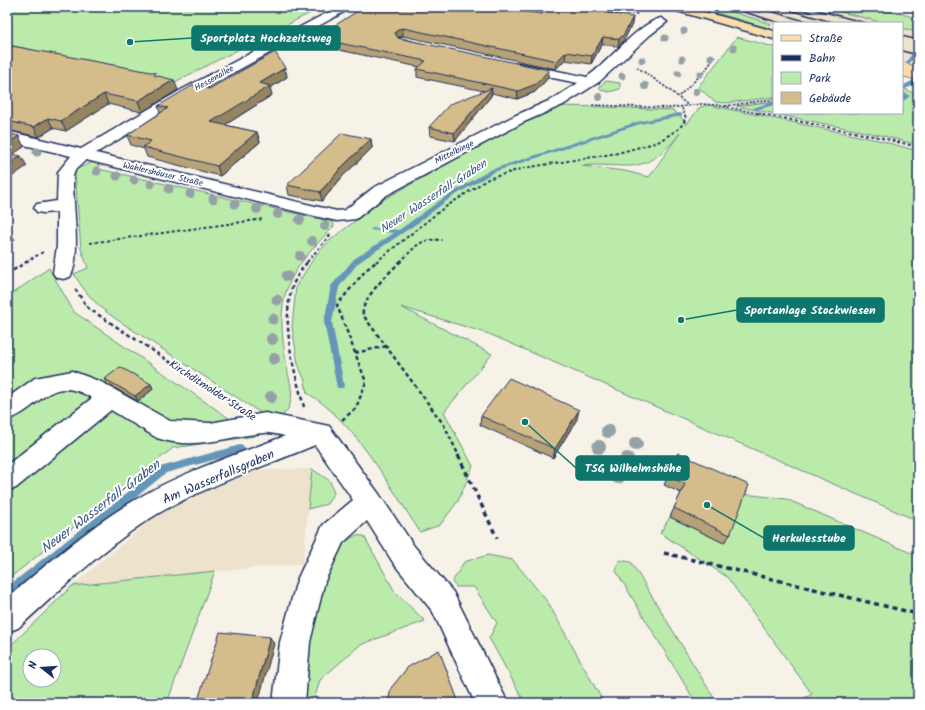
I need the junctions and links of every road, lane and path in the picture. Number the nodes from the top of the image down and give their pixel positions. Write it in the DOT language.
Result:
graph roads {
  1 [pos="347,7"];
  2 [pos="674,7"];
  3 [pos="605,14"];
  4 [pos="661,22"];
  5 [pos="773,35"];
  6 [pos="618,57"];
  7 [pos="715,57"];
  8 [pos="507,65"];
  9 [pos="903,70"];
  10 [pos="918,74"];
  11 [pos="590,82"];
  12 [pos="679,96"];
  13 [pos="773,99"];
  14 [pos="558,102"];
  15 [pos="690,106"];
  16 [pos="723,106"];
  17 [pos="682,108"];
  18 [pos="7,136"];
  19 [pos="918,147"];
  20 [pos="84,156"];
  21 [pos="64,206"];
  22 [pos="43,208"];
  23 [pos="350,215"];
  24 [pos="272,218"];
  25 [pos="442,240"];
  26 [pos="66,246"];
  27 [pos="63,272"];
  28 [pos="7,274"];
  29 [pos="387,346"];
  30 [pos="355,353"];
  31 [pos="109,398"];
  32 [pos="7,411"];
  33 [pos="265,423"];
  34 [pos="320,433"];
  35 [pos="7,480"];
  36 [pos="370,502"];
  37 [pos="497,538"];
  38 [pos="664,553"];
  39 [pos="918,614"];
  40 [pos="7,617"];
  41 [pos="289,703"];
  42 [pos="492,703"];
  1 -- 20 [label="street, Hessenallee"];
  2 -- 5 [label="main road"];
  3 -- 4 [label="path"];
  4 -- 6 [label="street, Mittelbinge"];
  6 -- 11 [label="street, Mittelbinge"];
  6 -- 12 [label="path"];
  7 -- 12 [label="path"];
  8 -- 11 [label="street"];
  9 -- 10 [label="main road, bridge"];
  11 -- 14 [label="street, Mittelbinge"];
  12 -- 15 [label="path"];
  13 -- 16 [label="path"];
  14 -- 17 [label="path"];
  14 -- 23 [label="street, Mittelbinge"];
  15 -- 16 [label="path"];
  15 -- 17 [label="path"];
  16 -- 19 [label="path"];
  17 -- 30 [label="path"];
  18 -- 20 [label="street, Wahlershäuser Straße"];
  20 -- 21 [label="street"];
  20 -- 23 [label="street, Wahlershäuser Straße"];
  21 -- 22 [label="street"];
  21 -- 26 [label="street"];
  23 -- 34 [label="path"];
  24 -- 26 [label="path"];
  25 -- 29 [label="path"];
  26 -- 27 [label="street"];
  26 -- 28 [label="path"];
  27 -- 33 [label="path, Kirchditmolder Straße"];
  29 -- 30 [label="path"];
  29 -- 37 [label="path"];
  30 -- 34 [label="path"];
  31 -- 32 [label="street"];
  31 -- 33 [label="street"];
  31 -- 35 [label="street"];
  33 -- 34 [label="street, Kirchditmolder Straße"];
  34 -- 36 [label="street"];
  34 -- 40 [label="street, Am Wasserfallsgraben"];
  36 -- 41 [label="street"];
  36 -- 42 [label="street"];
  38 -- 39 [label="path"];
}
